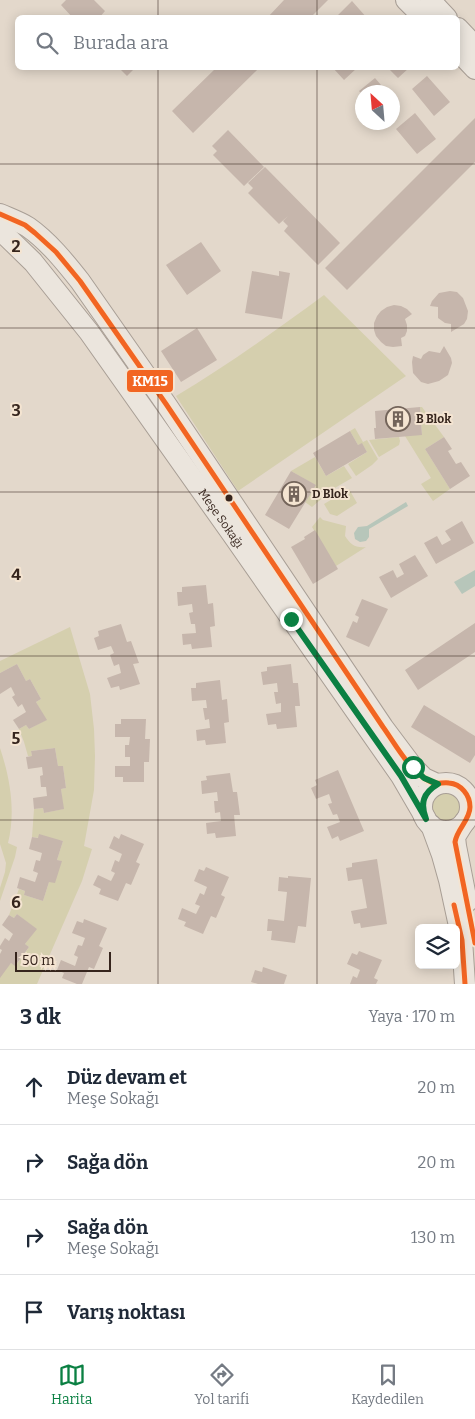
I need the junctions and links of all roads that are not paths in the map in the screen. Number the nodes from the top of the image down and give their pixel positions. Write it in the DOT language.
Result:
graph roads {
  1 [pos="406,0"];
  2 [pos="430,0"];
  3 [pos="421,15"];
  4 [pos="444,15"];
  5 [pos="460,30"];
  6 [pos="475,46"];
  7 [pos="460,53"];
  8 [pos="475,69"];
  9 [pos="0,214"];
  10 [pos="0,230"];
  11 [pos="438,784"];
  12 [pos="469,788"];
  13 [pos="470,817"];
  14 [pos="428,822"];
  15 [pos="475,943"];
  16 [pos="465,984"];
  1 -- 3 [label="street"];
  2 -- 4 [label="street"];
  5 -- 6 [label="street"];
  7 -- 8 [label="street"];
  9 -- 11 [label="street, Meşe Sokağı"];
  10 -- 14 [label="street, Meşe Sokağı"];
  11 -- 12 [label="street"];
  11 -- 14 [label="street"];
  12 -- 13 [label="street"];
  13 -- 14 [label="street"];
  13 -- 15 [label="street"];
  14 -- 16 [label="street, Meşe Sokağı"];
}
